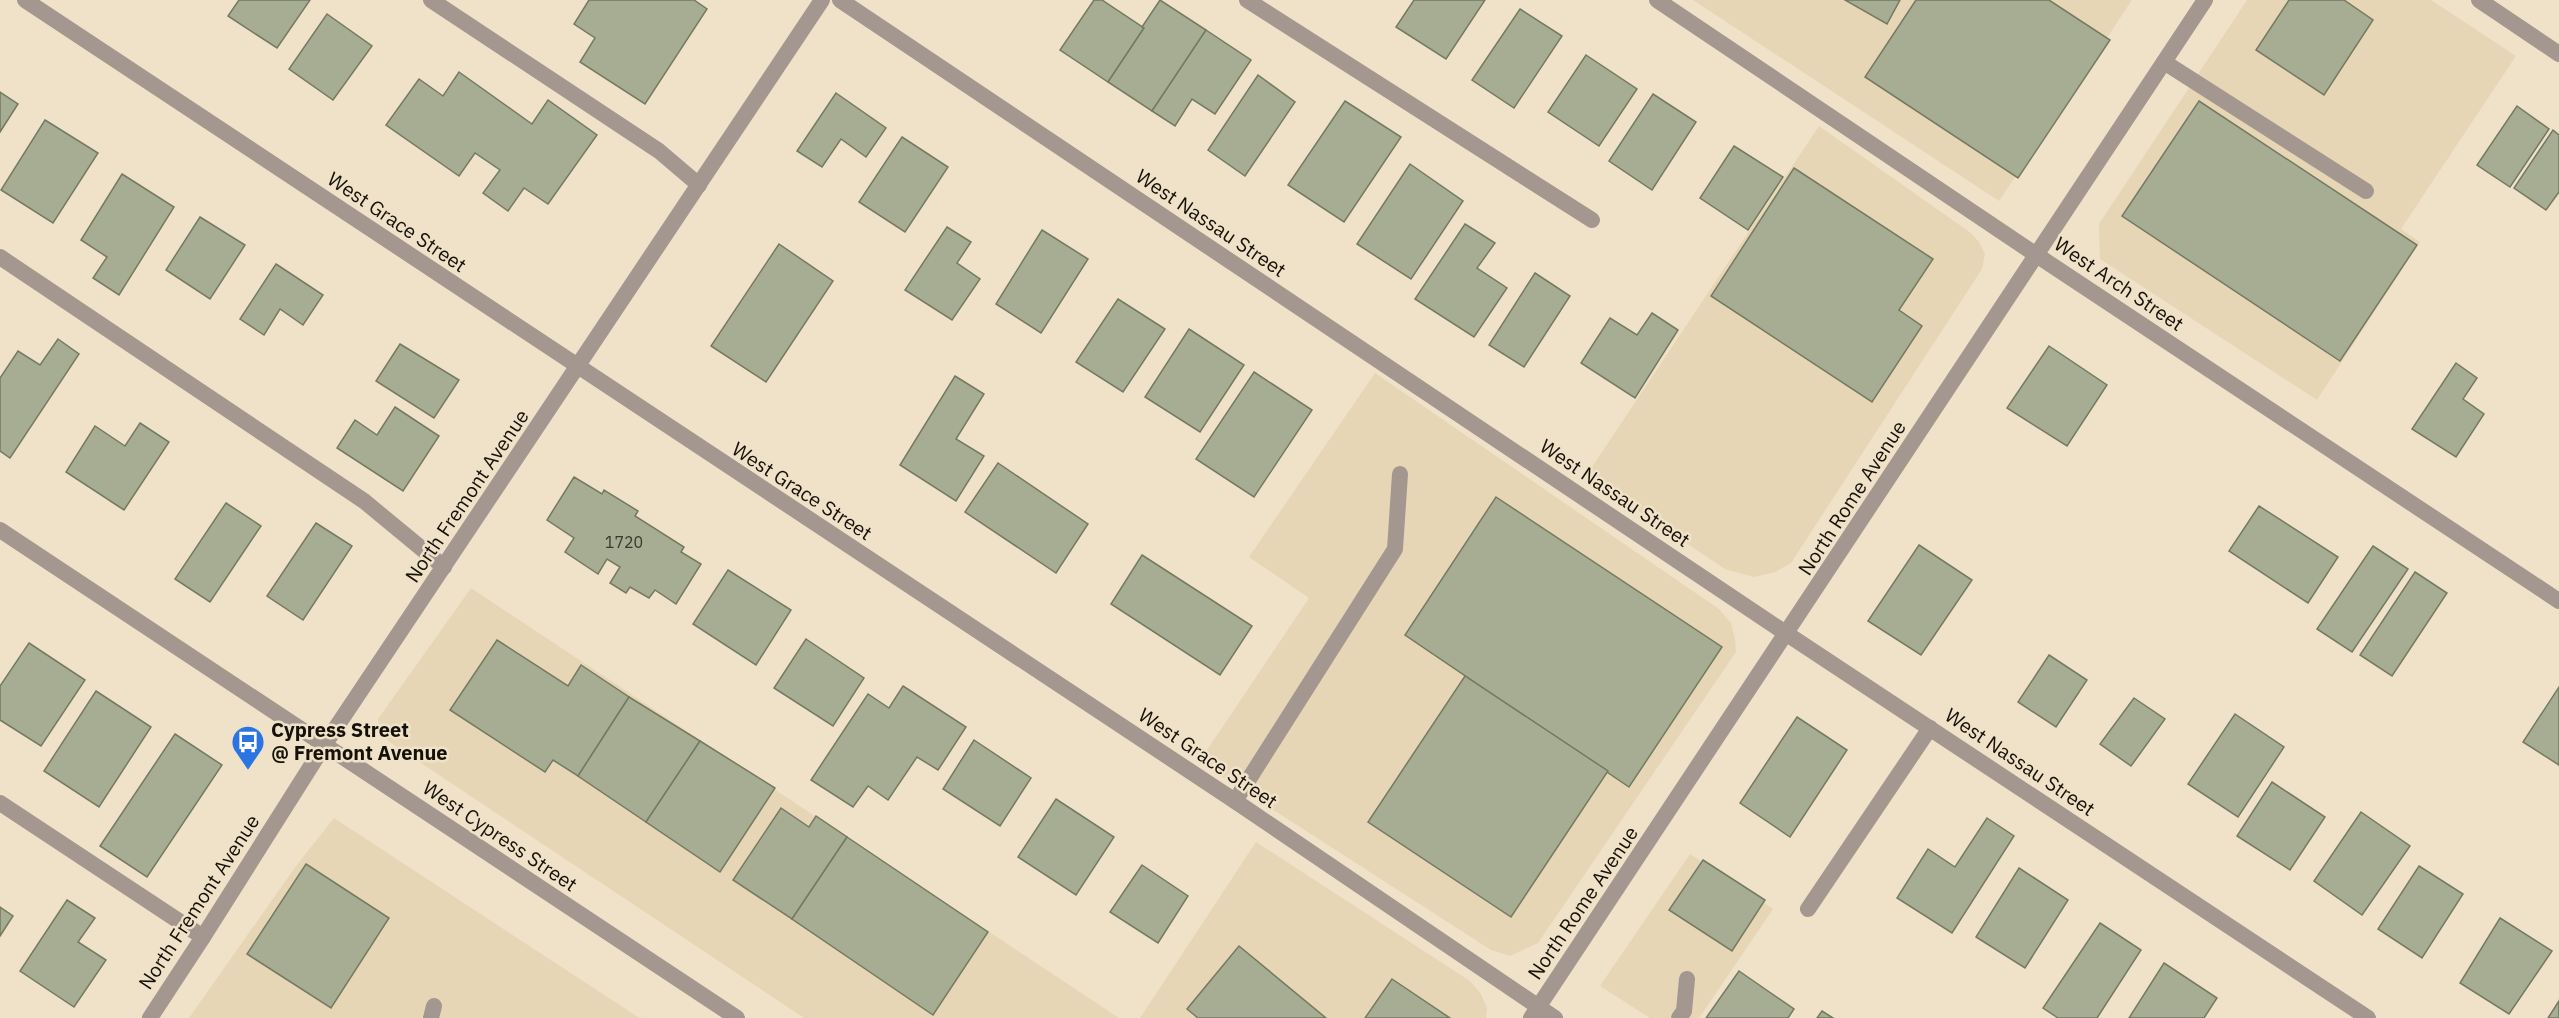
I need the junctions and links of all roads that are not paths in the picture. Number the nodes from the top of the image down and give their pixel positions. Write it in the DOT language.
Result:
graph roads {
  1 [pos="25,0"];
  2 [pos="431,0"];
  3 [pos="822,0"];
  4 [pos="840,0"];
  5 [pos="1246,0"];
  6 [pos="1657,0"];
  7 [pos="2205,0"];
  8 [pos="2479,0"];
  9 [pos="2559,54"];
  10 [pos="2164,62"];
  11 [pos="699,185"];
  12 [pos="2366,191"];
  13 [pos="1592,220"];
  14 [pos="2038,256"];
  15 [pos="0,257"];
  16 [pos="578,368"];
  17 [pos="1400,474"];
  18 [pos="0,530"];
  19 [pos="444,567"];
  20 [pos="2559,601"];
  21 [pos="1787,634"];
  22 [pos="1930,728"];
  23 [pos="325,744"];
  24 [pos="1234,801"];
  25 [pos="0,803"];
  26 [pos="1809,909"];
  27 [pos="203,938"];
  28 [pos="1687,979"];
  29 [pos="1535,1012"];
  30 [pos="150,1018"];
  31 [pos="737,1018"];
  32 [pos="1555,1018"];
  33 [pos="1679,1018"];
  34 [pos="2368,1018"];
  1 -- 16 [label="street, West Grace Street"];
  2 -- 11 [label="street"];
  3 -- 11 [label="street, North Fremont Avenue"];
  4 -- 21 [label="street, West Nassau Street"];
  5 -- 13 [label="street"];
  6 -- 14 [label="street, West Arch Street"];
  7 -- 10 [label="street, North Rome Avenue"];
  8 -- 9 [label="street"];
  10 -- 12 [label="street"];
  10 -- 14 [label="street, North Rome Avenue"];
  11 -- 16 [label="street, North Fremont Avenue"];
  14 -- 20 [label="street, West Arch Street"];
  14 -- 21 [label="street, North Rome Avenue"];
  15 -- 19 [label="street"];
  16 -- 19 [label="street, North Fremont Avenue"];
  16 -- 24 [label="street, West Grace Street"];
  17 -- 24 [label="street"];
  18 -- 23 [label="street, West Cypress Street"];
  19 -- 23 [label="street, North Fremont Avenue"];
  21 -- 22 [label="street, West Nassau Street"];
  21 -- 29 [label="street, North Rome Avenue"];
  22 -- 26 [label="street"];
  22 -- 34 [label="street, West Nassau Street"];
  23 -- 27 [label="street, North Fremont Avenue"];
  23 -- 31 [label="street, West Cypress Street"];
  24 -- 29 [label="street, West Grace Street"];
  25 -- 27 [label="street"];
  27 -- 30 [label="street, North Fremont Avenue"];
  28 -- 33 [label="street"];
  29 -- 32 [label="street, West Grace Street"];
}
